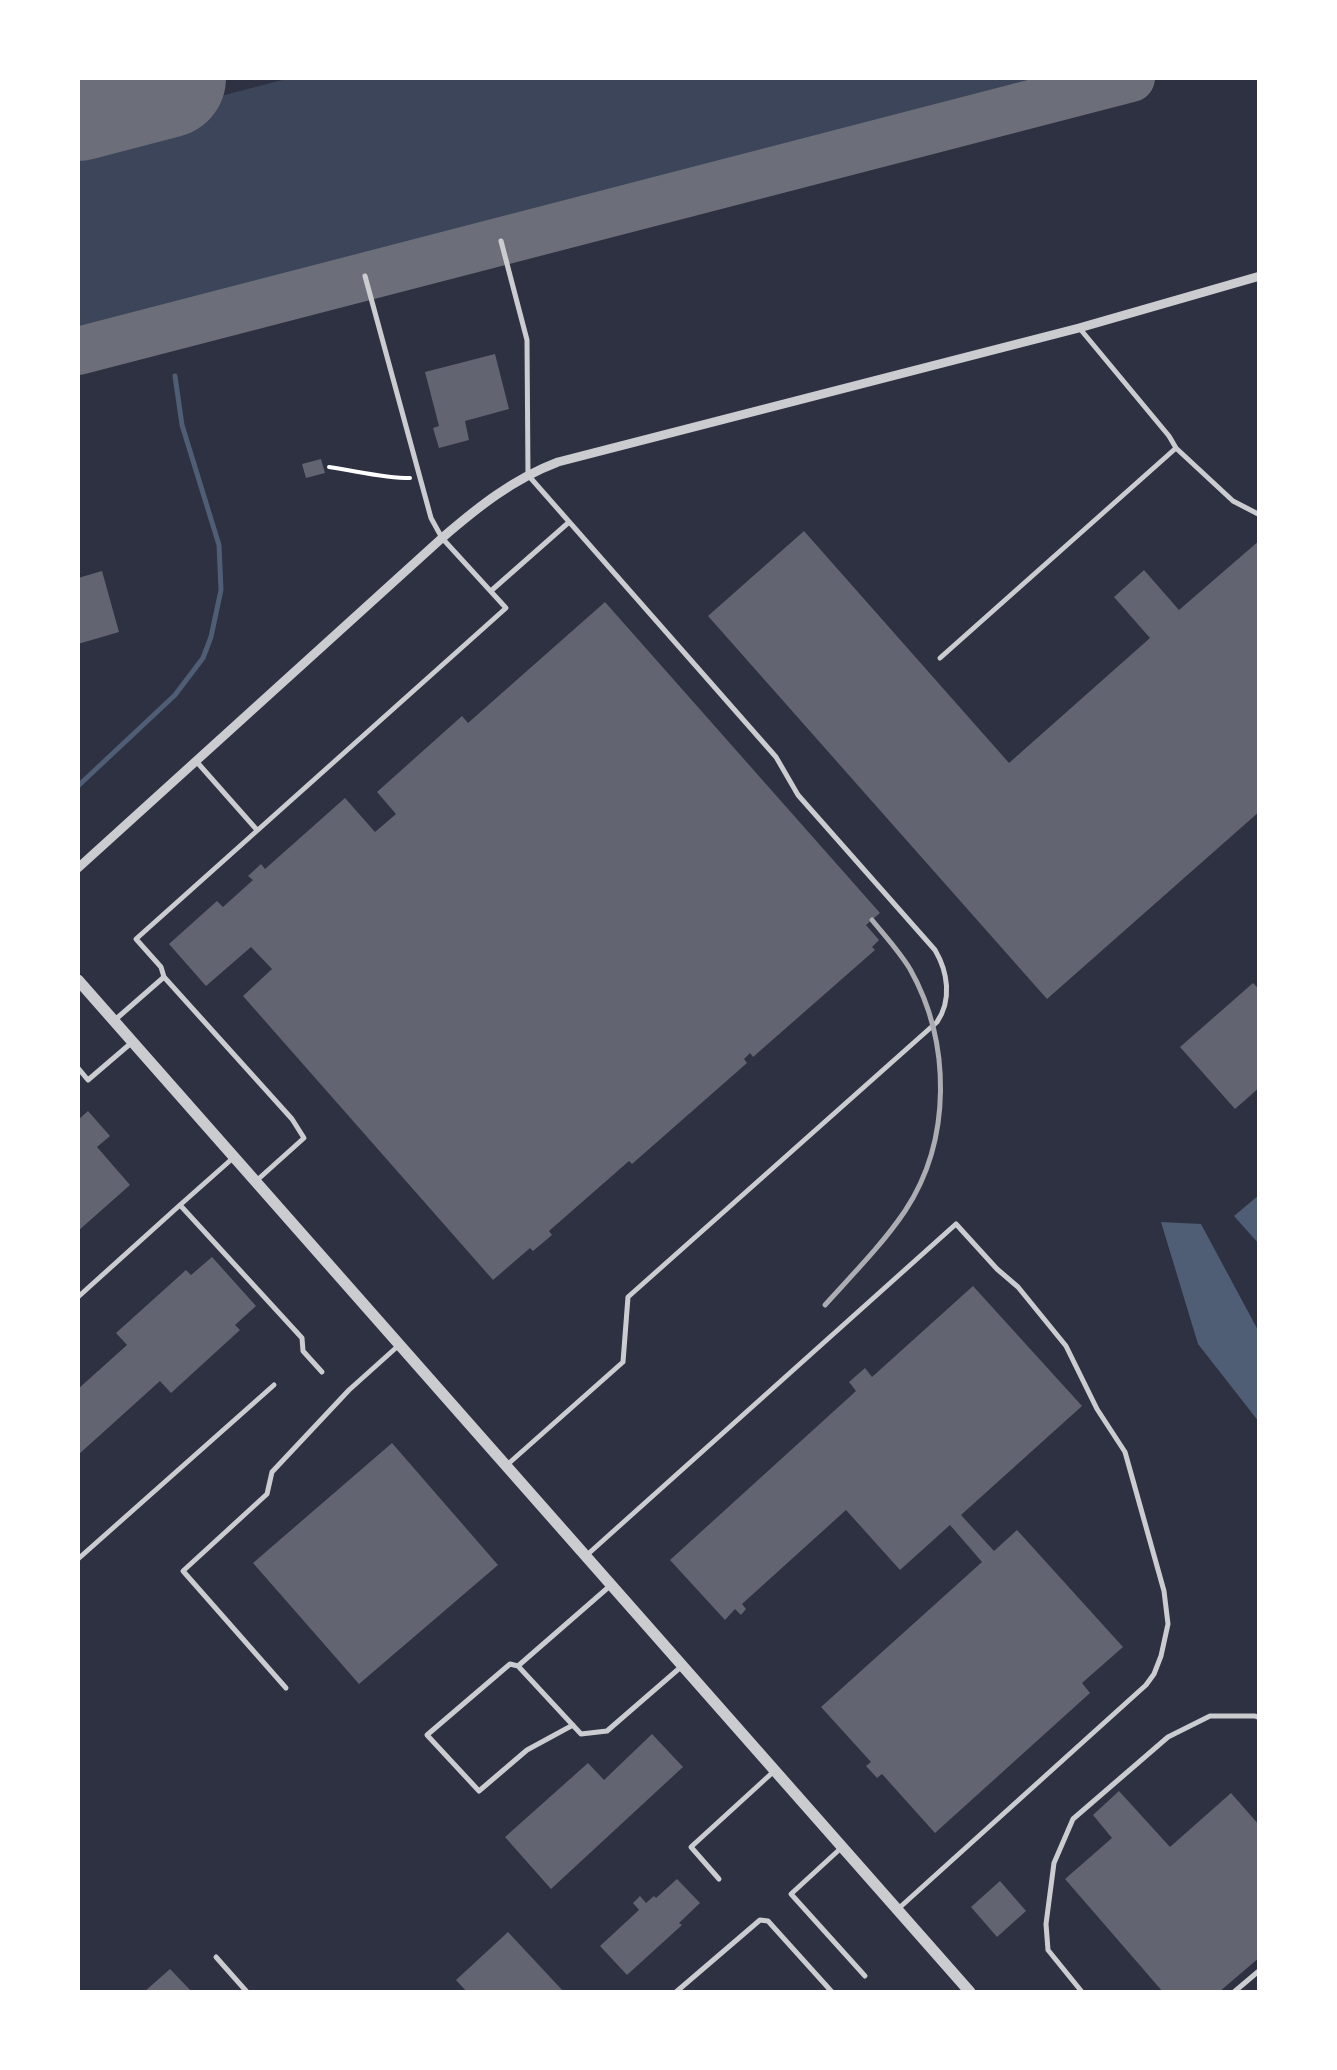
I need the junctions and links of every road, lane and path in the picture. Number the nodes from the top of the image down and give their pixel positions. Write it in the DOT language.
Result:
graph roads {
  1 [pos="501,241"];
  2 [pos="365,276"];
  3 [pos="1260,276"];
  4 [pos="1079,328"];
  5 [pos="1176,448"];
  6 [pos="329,467"];
  7 [pos="528,475"];
  8 [pos="420,478"];
  9 [pos="1260,516"];
  10 [pos="568,522"];
  11 [pos="442,538"];
  12 [pos="491,591"];
  13 [pos="940,658"];
  14 [pos="196,760"];
  15 [pos="257,830"];
  16 [pos="78,868"];
  17 [pos="164,977"];
  18 [pos="78,980"];
  19 [pos="114,1021"];
  20 [pos="132,1042"];
  21 [pos="78,1068"];
  22 [pos="233,1158"];
  23 [pos="254,1182"];
  24 [pos="180,1205"];
  25 [pos="78,1297"];
  26 [pos="398,1346"];
  27 [pos="322,1372"];
  28 [pos="274,1384"];
  29 [pos="506,1466"];
  30 [pos="586,1556"];
  31 [pos="78,1559"];
  32 [pos="611,1585"];
  33 [pos="518,1666"];
  34 [pos="682,1666"];
  35 [pos="286,1688"];
  36 [pos="1260,1718"];
  37 [pos="573,1725"];
  38 [pos="774,1771"];
  39 [pos="842,1847"];
  40 [pos="720,1880"];
  41 [pos="897,1910"];
  42 [pos="216,1957"];
  43 [pos="1260,1970"];
  44 [pos="865,1976"];
  45 [pos="247,1992"];
  46 [pos="676,1992"];
  47 [pos="832,1992"];
  48 [pos="970,1992"];
  49 [pos="1082,1992"];
  50 [pos="1234,1992"];
  1 -- 7 [label="lane"];
  2 -- 8 [label="lane"];
  3 -- 4 [label="street"];
  4 -- 5 [label="lane"];
  4 -- 7 [label="street"];
  5 -- 9 [label="lane"];
  5 -- 13 [label="lane"];
  6 -- 8 [label="path"];
  7 -- 10 [label="lane"];
  7 -- 11 [label="street"];
  8 -- 11 [label="lane"];
  10 -- 12 [label="lane"];
  10 -- 29 [label="lane"];
  11 -- 12 [label="lane"];
  11 -- 14 [label="street"];
  12 -- 15 [label="lane"];
  14 -- 15 [label="lane"];
  14 -- 16 [label="street"];
  15 -- 17 [label="lane"];
  17 -- 19 [label="lane"];
  17 -- 23 [label="lane"];
  18 -- 19 [label="street"];
  19 -- 20 [label="street"];
  20 -- 21 [label="lane"];
  20 -- 22 [label="street"];
  22 -- 23 [label="street"];
  22 -- 24 [label="lane"];
  23 -- 26 [label="street"];
  24 -- 25 [label="lane"];
  24 -- 27 [label="lane"];
  26 -- 29 [label="street"];
  26 -- 35 [label="lane"];
  28 -- 31 [label="lane"];
  29 -- 30 [label="street"];
  30 -- 32 [label="street"];
  30 -- 41 [label="lane"];
  32 -- 33 [label="lane"];
  32 -- 34 [label="street"];
  33 -- 37 [label="lane"];
  33 -- 37 [label="lane"];
  34 -- 37 [label="lane"];
  34 -- 38 [label="street"];
  36 -- 49 [label="lane"];
  38 -- 39 [label="street"];
  38 -- 40 [label="lane"];
  39 -- 41 [label="street"];
  39 -- 44 [label="lane"];
  41 -- 48 [label="street"];
  42 -- 45 [label="lane"];
  43 -- 50 [label="lane"];
  46 -- 47 [label="lane"];
}
